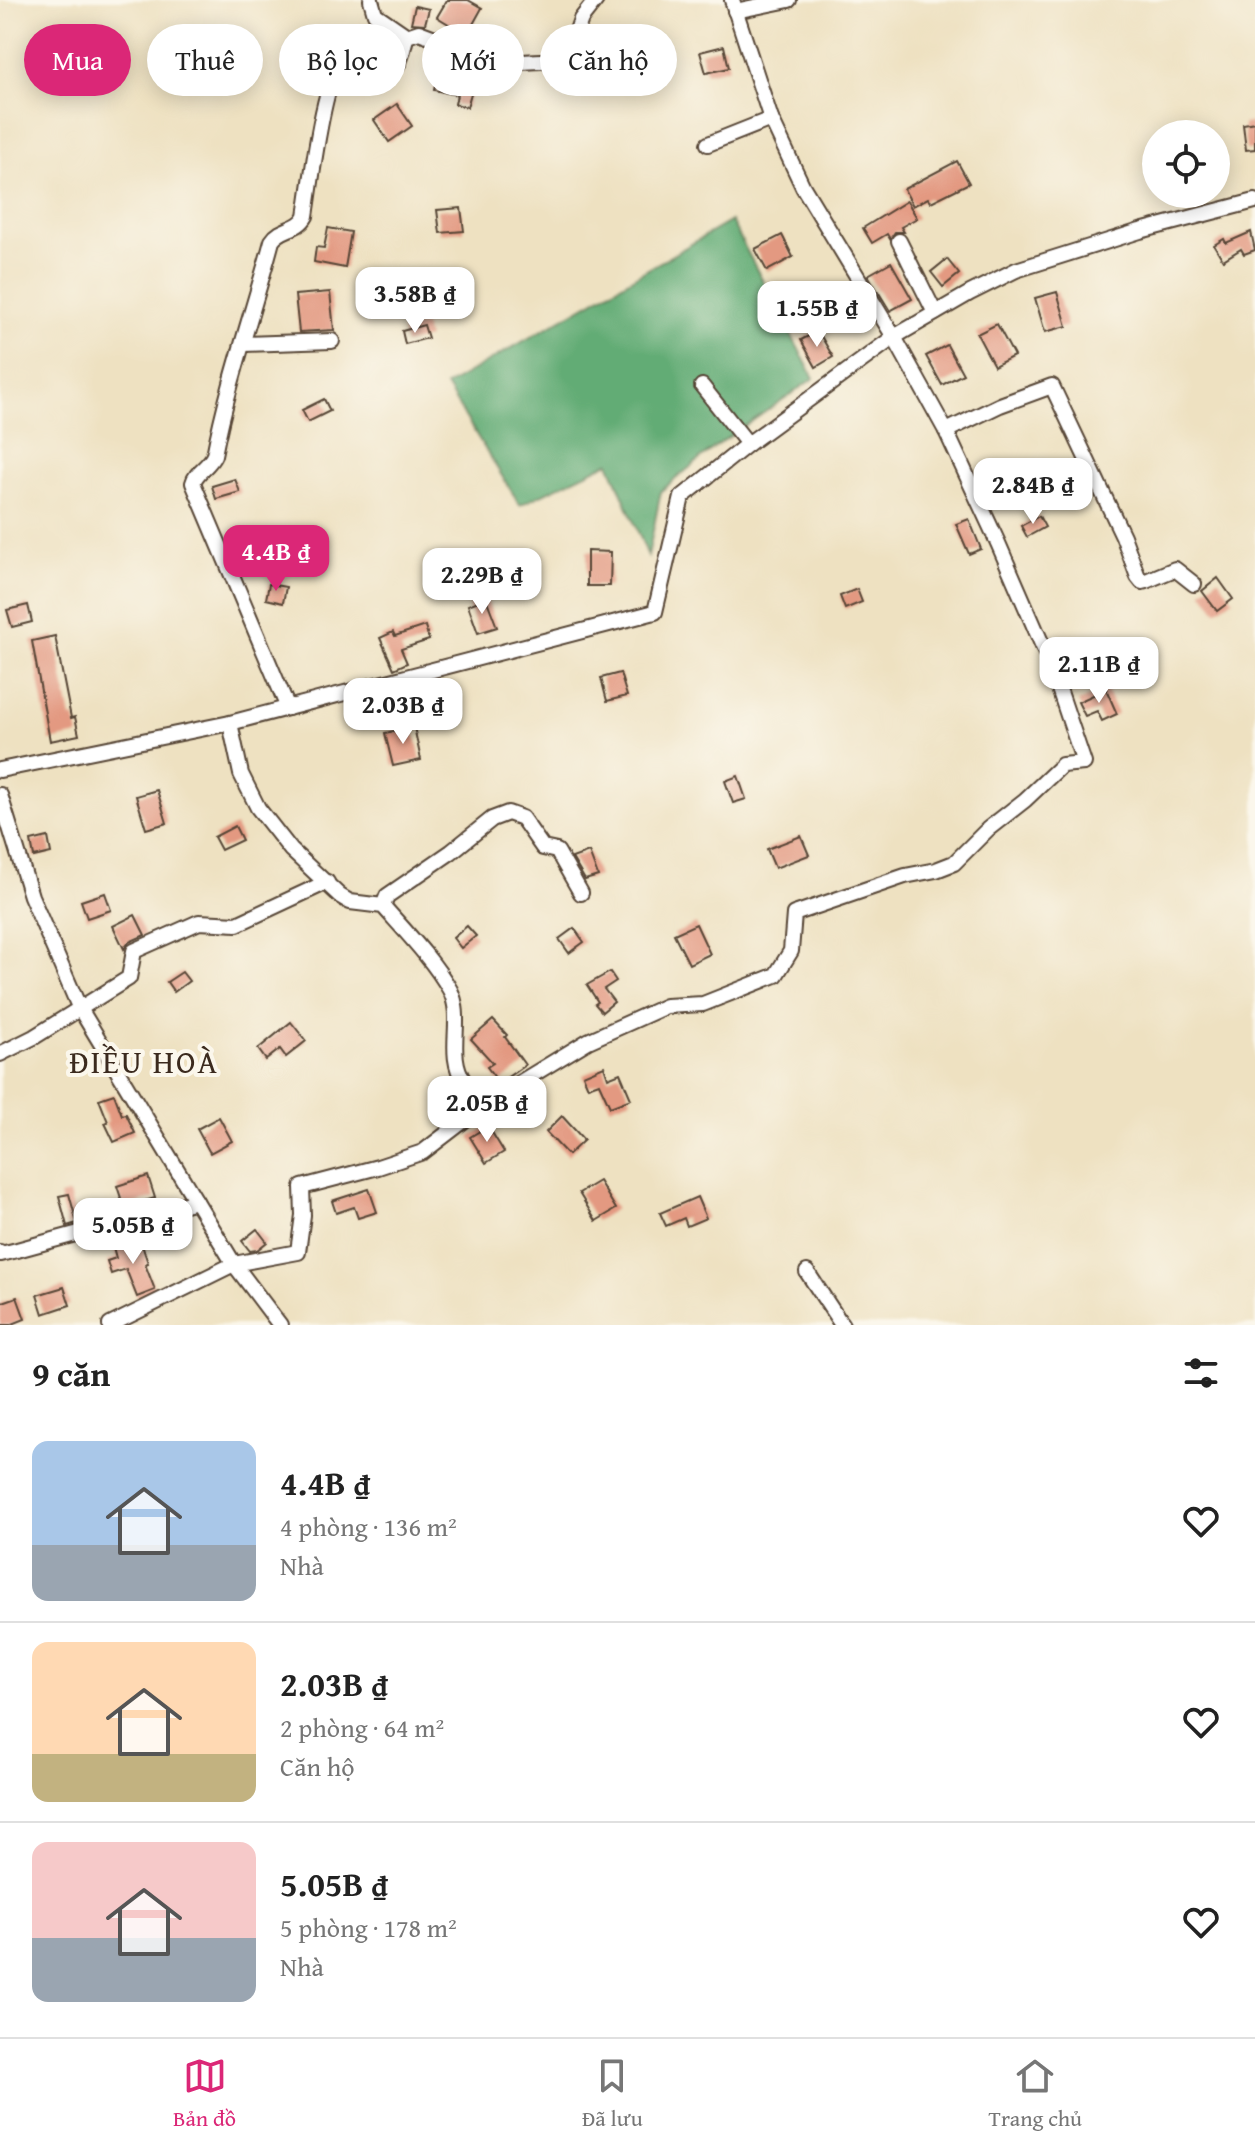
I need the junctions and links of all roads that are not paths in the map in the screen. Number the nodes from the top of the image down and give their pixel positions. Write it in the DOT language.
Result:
graph roads {
  1 [pos="371,0"];
  2 [pos="596,0"];
  3 [pos="789,0"];
  4 [pos="734,5"];
  5 [pos="407,36"];
  6 [pos="771,119"];
  7 [pos="708,144"];
  8 [pos="1255,201"];
  9 [pos="899,241"];
  10 [pos="935,313"];
  11 [pos="894,337"];
  12 [pos="332,341"];
  13 [pos="244,344"];
  14 [pos="702,386"];
  15 [pos="946,431"];
  16 [pos="748,444"];
  17 [pos="1194,584"];
  18 [pos="288,708"];
  19 [pos="230,723"];
  20 [pos="0,770"];
  21 [pos="0,795"];
  22 [pos="327,882"];
  23 [pos="581,893"];
  24 [pos="383,906"];
  25 [pos="79,1007"];
  26 [pos="0,1054"];
  27 [pos="488,1102"];
  28 [pos="196,1201"];
  29 [pos="0,1252"];
  30 [pos="234,1264"];
  31 [pos="807,1272"];
  32 [pos="110,1325"];
  33 [pos="280,1325"];
  34 [pos="842,1325"];
  1 -- 5 [label="street"];
  2 -- 5 [label="street"];
  3 -- 4 [label="street"];
  4 -- 6 [label="street"];
  5 -- 13 [label="street"];
  6 -- 7 [label="street"];
  6 -- 11 [label="street"];
  8 -- 10 [label="street"];
  9 -- 10 [label="street"];
  10 -- 11 [label="street"];
  11 -- 15 [label="street"];
  11 -- 16 [label="street"];
  12 -- 13 [label="street"];
  13 -- 18 [label="street"];
  14 -- 16 [label="street"];
  15 -- 17 [label="street"];
  15 -- 27 [label="street"];
  16 -- 18 [label="street"];
  18 -- 19 [label="street"];
  19 -- 20 [label="street"];
  19 -- 22 [label="street"];
  21 -- 25 [label="street"];
  22 -- 24 [label="street"];
  22 -- 25 [label="street"];
  23 -- 24 [label="street"];
  24 -- 27 [label="street"];
  25 -- 26 [label="street"];
  25 -- 28 [label="street"];
  27 -- 30 [label="street"];
  28 -- 29 [label="street"];
  28 -- 30 [label="street"];
  30 -- 32 [label="street"];
  30 -- 33 [label="street"];
  31 -- 34 [label="street"];
}
